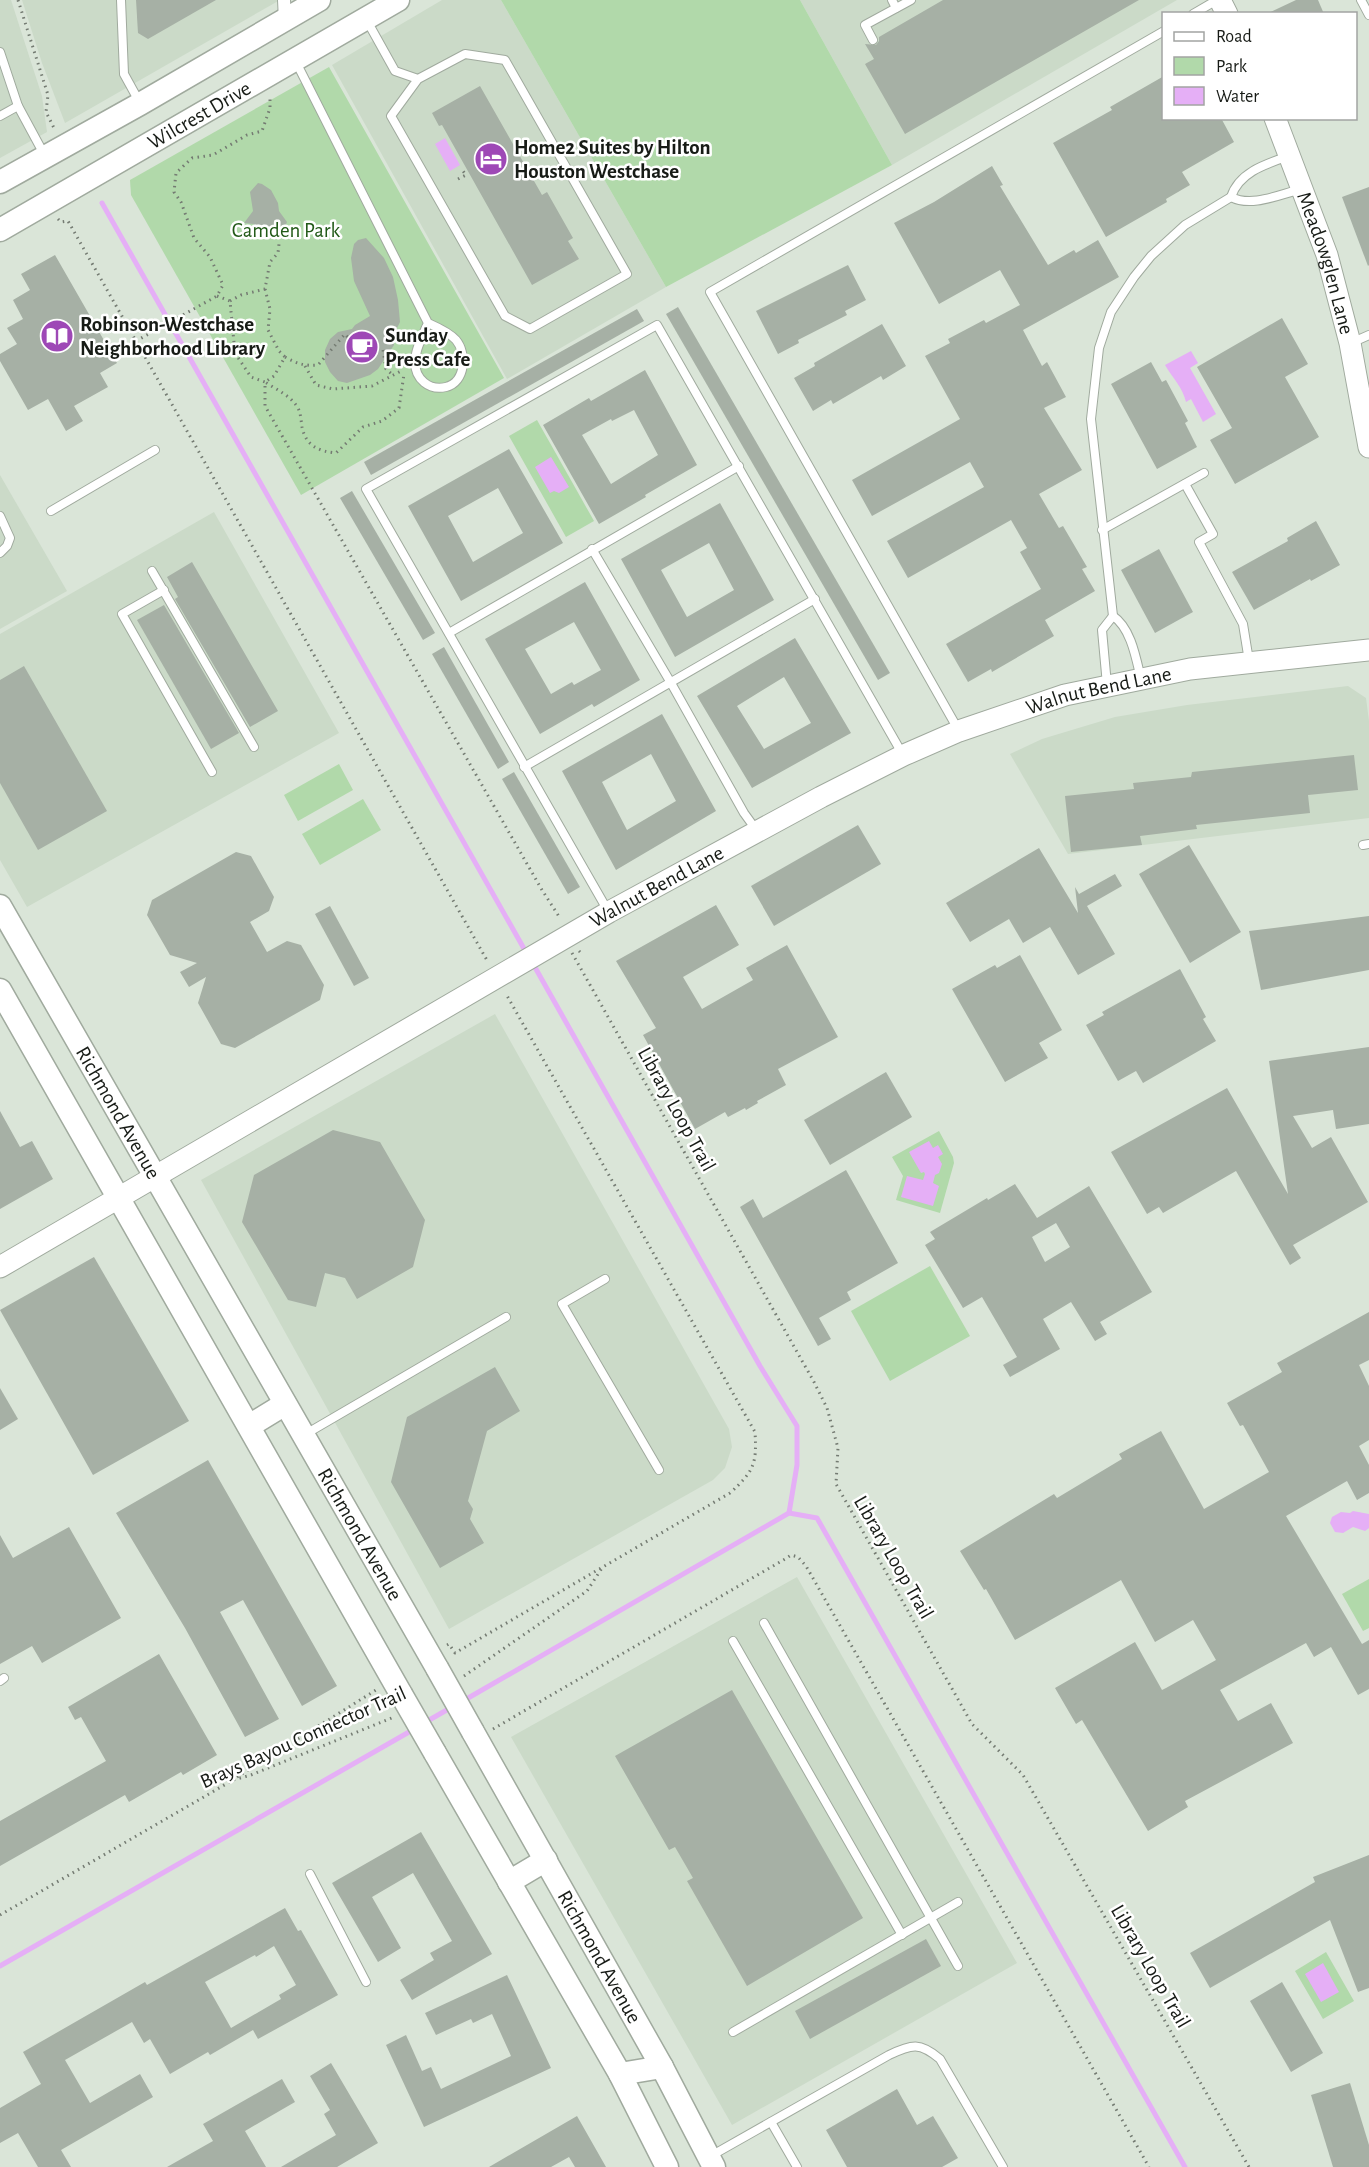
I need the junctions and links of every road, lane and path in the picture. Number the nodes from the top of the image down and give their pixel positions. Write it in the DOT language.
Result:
graph roads {
  1 [pos="18,0"];
  2 [pos="121,0"];
  3 [pos="319,0"];
  4 [pos="399,0"];
  5 [pos="911,0"];
  6 [pos="1218,0"];
  7 [pos="1361,0"];
  8 [pos="894,4"];
  9 [pos="360,9"];
  10 [pos="284,10"];
  11 [pos="1197,12"];
  12 [pos="1369,15"];
  13 [pos="1162,32"];
  14 [pos="873,40"];
  15 [pos="0,52"];
  16 [pos="294,59"];
  17 [pos="418,79"];
  18 [pos="270,94"];
  19 [pos="140,104"];
  20 [pos="18,106"];
  21 [pos="0,116"];
  22 [pos="1276,120"];
  23 [pos="160,136"];
  24 [pos="60,139"];
  25 [pos="1289,156"];
  26 [pos="46,157"];
  27 [pos="463,171"];
  28 [pos="458,179"];
  29 [pos="0,182"];
  30 [pos="1302,189"];
  31 [pos="1231,197"];
  32 [pos="0,230"];
  33 [pos="279,244"];
  34 [pos="265,289"];
  35 [pos="218,296"];
  36 [pos="230,301"];
  37 [pos="428,323"];
  38 [pos="1360,339"];
  39 [pos="350,340"];
  40 [pos="136,341"];
  41 [pos="383,350"];
  42 [pos="285,357"];
  43 [pos="305,366"];
  44 [pos="393,375"];
  45 [pos="265,382"];
  46 [pos="1369,447"];
  47 [pos="155,450"];
  48 [pos="739,466"];
  49 [pos="1204,473"];
  50 [pos="1185,484"];
  51 [pos="51,511"];
  52 [pos="0,516"];
  53 [pos="1102,530"];
  54 [pos="592,549"];
  55 [pos="0,553"];
  56 [pos="153,571"];
  57 [pos="164,590"];
  58 [pos="815,599"];
  59 [pos="1113,616"];
  60 [pos="449,633"];
  61 [pos="1369,650"];
  62 [pos="1249,662"];
  63 [pos="1141,679"];
  64 [pos="671,683"];
  65 [pos="1107,686"];
  66 [pos="959,730"];
  67 [pos="254,747"];
  68 [pos="904,756"];
  69 [pos="524,767"];
  70 [pos="212,772"];
  71 [pos="758,832"];
  72 [pos="1,909"];
  73 [pos="609,912"];
  74 [pos="565,938"];
  75 [pos="583,955"];
  76 [pos="0,990"];
  77 [pos="155,1176"];
  78 [pos="118,1197"];
  79 [pos="0,1267"];
  80 [pos="605,1279"];
  81 [pos="506,1317"];
  82 [pos="285,1404"];
  83 [pos="249,1426"];
  84 [pos="303,1435"];
  85 [pos="659,1470"];
  86 [pos="603,1567"];
  87 [pos="764,1623"];
  88 [pos="733,1641"];
  89 [pos="455,1681"];
  90 [pos="392,1690"];
  91 [pos="396,1716"];
  92 [pos="232,1780"];
  93 [pos="546,1860"];
  94 [pos="310,1874"];
  95 [pos="509,1882"];
  96 [pos="958,1902"];
  97 [pos="0,1915"];
  98 [pos="931,1918"];
  99 [pos="902,1935"];
  100 [pos="958,1966"];
  101 [pos="366,1982"];
  102 [pos="733,2032"];
  103 [pos="662,2067"];
  104 [pos="620,2074"];
  105 [pos="771,2122"];
  106 [pos="711,2162"];
  107 [pos="667,2167"];
  108 [pos="797,2167"];
  109 [pos="1003,2167"];
  110 [pos="1249,2167"];
  1 -- 24 [label="path"];
  2 -- 19 [label="lane"];
  3 -- 10 [label="main road, Wilcrest Drive"];
  4 -- 9 [label="main road, Wilcrest Drive"];
  5 -- 8 [label="lane"];
  6 -- 11 [label="lane"];
  7 -- 12 [label="lane"];
  8 -- 14 [label="lane"];
  9 -- 16 [label="main road, Wilcrest Drive"];
  9 -- 17 [label="lane"];
  10 -- 19 [label="main road, Wilcrest Drive"];
  13 -- 66 [label="lane"];
  15 -- 20 [label="lane"];
  16 -- 23 [label="main road, Wilcrest Drive"];
  16 -- 37 [label="lane"];
  17 -- 17 [label="lane"];
  18 -- 35 [label="path"];
  19 -- 23 [label="main road"];
  19 -- 26 [label="main road, Wilcrest Drive"];
  20 -- 21 [label="lane"];
  20 -- 26 [label="lane"];
  22 -- 25 [label="street, Meadowglen Lane"];
  23 -- 32 [label="main road, Wilcrest Drive"];
  25 -- 30 [label="street, Meadowglen Lane"];
  25 -- 31 [label="lane"];
  26 -- 29 [label="main road, Wilcrest Drive"];
  27 -- 28 [label="path"];
  30 -- 31 [label="lane"];
  30 -- 38 [label="street, Meadowglen Lane"];
  31 -- 53 [label="lane"];
  33 -- 34 [label="path"];
  34 -- 36 [label="path"];
  34 -- 42 [label="path"];
  35 -- 36 [label="path"];
  35 -- 40 [label="path"];
  36 -- 45 [label="path"];
  37 -- 37 [label="lane"];
  38 -- 46 [label="street, Meadowglen Lane"];
  39 -- 43 [label="path"];
  41 -- 44 [label="path"];
  42 -- 43 [label="path"];
  42 -- 45 [label="path"];
  43 -- 44 [label="path"];
  44 -- 45 [label="path"];
  45 -- 74 [label="path"];
  47 -- 51 [label="lane"];
  48 -- 54 [label="lane"];
  48 -- 58 [label="lane"];
  48 -- 60 [label="lane"];
  49 -- 50 [label="lane"];
  50 -- 53 [label="lane"];
  50 -- 62 [label="lane"];
  52 -- 55 [label="lane"];
  53 -- 59 [label="lane"];
  54 -- 60 [label="lane"];
  54 -- 64 [label="lane"];
  56 -- 57 [label="lane"];
  57 -- 67 [label="lane"];
  57 -- 70 [label="lane"];
  58 -- 64 [label="lane"];
  58 -- 68 [label="lane"];
  59 -- 63 [label="lane"];
  59 -- 65 [label="lane"];
  60 -- 69 [label="lane"];
  61 -- 62 [label="street, Walnut Bend Lane"];
  62 -- 63 [label="street, Walnut Bend Lane"];
  63 -- 65 [label="street, Walnut Bend Lane"];
  64 -- 69 [label="lane"];
  64 -- 71 [label="lane"];
  65 -- 66 [label="street, Walnut Bend Lane"];
  66 -- 68 [label="street, Walnut Bend Lane"];
  68 -- 71 [label="street, Walnut Bend Lane"];
  69 -- 73 [label="lane"];
  71 -- 73 [label="street, Walnut Bend Lane"];
  72 -- 77 [label="main road, Richmond Avenue"];
  73 -- 74 [label="street, Walnut Bend Lane"];
  74 -- 75 [label="path"];
  74 -- 77 [label="street, Walnut Bend Lane"];
  74 -- 110 [label="path, Library Loop Trail"];
  76 -- 78 [label="main road, Richmond Avenue"];
  77 -- 78 [label="street, Walnut Bend Lane"];
  77 -- 82 [label="main road, Richmond Avenue"];
  78 -- 79 [label="street, Walnut Bend Lane"];
  78 -- 83 [label="main road, Richmond Avenue"];
  80 -- 85 [label="lane"];
  81 -- 84 [label="lane"];
  82 -- 83 [label="main road"];
  82 -- 84 [label="main road, Richmond Avenue"];
  83 -- 90 [label="main road, Richmond Avenue"];
  84 -- 93 [label="main road, Richmond Avenue, bridge"];
  86 -- 89 [label="path"];
  87 -- 98 [label="lane"];
  88 -- 99 [label="lane"];
  90 -- 92 [label="path"];
  90 -- 95 [label="main road, Richmond Avenue, bridge"];
  91 -- 92 [label="path, Brays Bayou Connector Trail"];
  92 -- 97 [label="path, Brays Bayou Connector Trail"];
  93 -- 95 [label="main road"];
  93 -- 103 [label="main road, Richmond Avenue"];
  94 -- 101 [label="lane"];
  95 -- 104 [label="main road, Richmond Avenue"];
  96 -- 98 [label="lane"];
  98 -- 99 [label="lane"];
  98 -- 100 [label="lane"];
  99 -- 102 [label="lane"];
  103 -- 104 [label="main road"];
  103 -- 106 [label="main road, Richmond Avenue"];
  104 -- 107 [label="main road, Richmond Avenue"];
  105 -- 106 [label="lane"];
  105 -- 108 [label="lane"];
  105 -- 109 [label="lane"];
}
